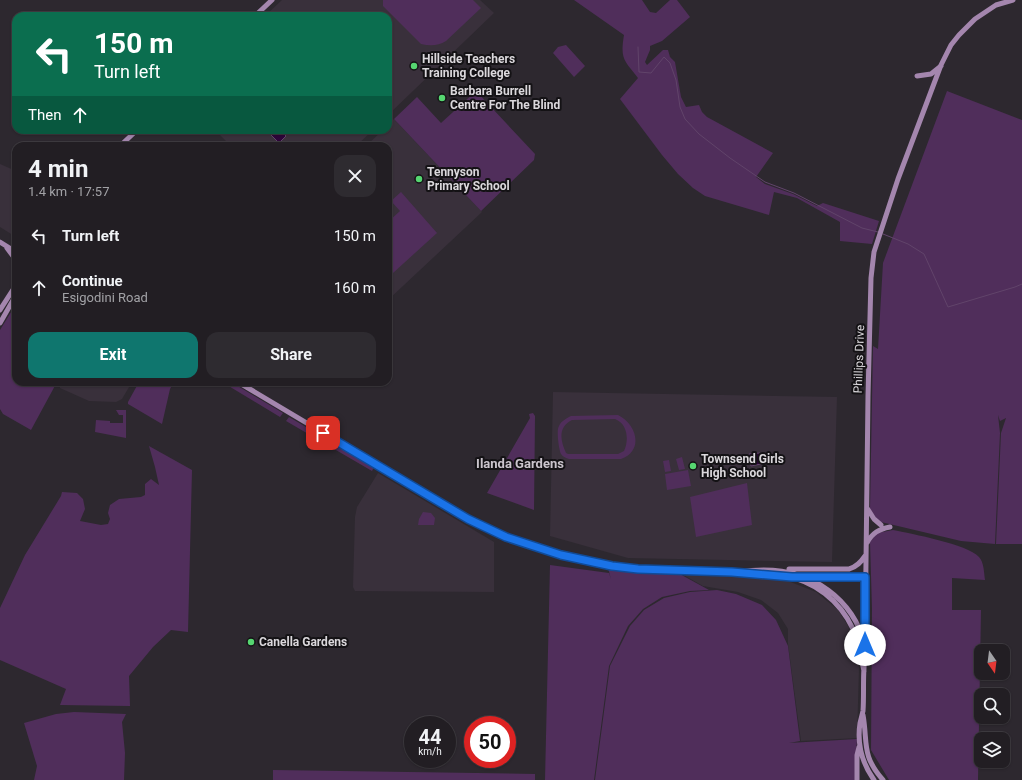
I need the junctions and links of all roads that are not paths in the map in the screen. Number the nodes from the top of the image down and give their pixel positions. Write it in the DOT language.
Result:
graph roads {
  1 [pos="272,0"];
  2 [pos="1013,0"];
  3 [pos="259,12"];
  4 [pos="942,66"];
  5 [pos="917,76"];
  6 [pos="133,134"];
  7 [pos="124,142"];
  8 [pos="0,242"];
  9 [pos="5,245"];
  10 [pos="12,249"];
  11 [pos="12,255"];
  12 [pos="12,291"];
  13 [pos="12,303"];
  14 [pos="0,310"];
  15 [pos="0,323"];
  16 [pos="245,386"];
  17 [pos="866,507"];
  18 [pos="881,525"];
  19 [pos="890,527"];
  20 [pos="866,544"];
  21 [pos="866,554"];
  22 [pos="760,569"];
  23 [pos="732,572"];
  24 [pos="805,576"];
  25 [pos="792,577"];
  26 [pos="865,577"];
  27 [pos="865,645"];
  28 [pos="864,671"];
  29 [pos="862,712"];
  30 [pos="860,742"];
  31 [pos="867,752"];
  32 [pos="858,780"];
  33 [pos="874,780"];
  34 [pos="883,780"];
  1 -- 3 [label="main road"];
  2 -- 4 [label="main road, Phillips Drive"];
  4 -- 5 [label="main road"];
  4 -- 17 [label="main road, Phillips Drive"];
  6 -- 7 [label="main road"];
  8 -- 9 [label="main road"];
  9 -- 10 [label="main road"];
  9 -- 11 [label="main road"];
  12 -- 14 [label="main road"];
  13 -- 15 [label="main road"];
  16 -- 23 [label="main road"];
  17 -- 18 [label="main road"];
  17 -- 20 [label="main road, Phillips Drive"];
  19 -- 20 [label="main road"];
  20 -- 21 [label="main road, Phillips Drive"];
  21 -- 22 [label="main road"];
  21 -- 26 [label="main road, Phillips Drive"];
  22 -- 23 [label="main road"];
  22 -- 24 [label="main road"];
  23 -- 25 [label="main road"];
  24 -- 25 [label="main road"];
  24 -- 26 [label="main road"];
  24 -- 27 [label="main road"];
  25 -- 28 [label="main road"];
  26 -- 27 [label="main road, Phillips Drive"];
  27 -- 28 [label="main road, Phillips Drive"];
  28 -- 29 [label="main road"];
  29 -- 30 [label="main road"];
  29 -- 31 [label="main road"];
  30 -- 32 [label="main road"];
  30 -- 33 [label="main road"];
  31 -- 33 [label="main road"];
  31 -- 34 [label="main road"];
}
